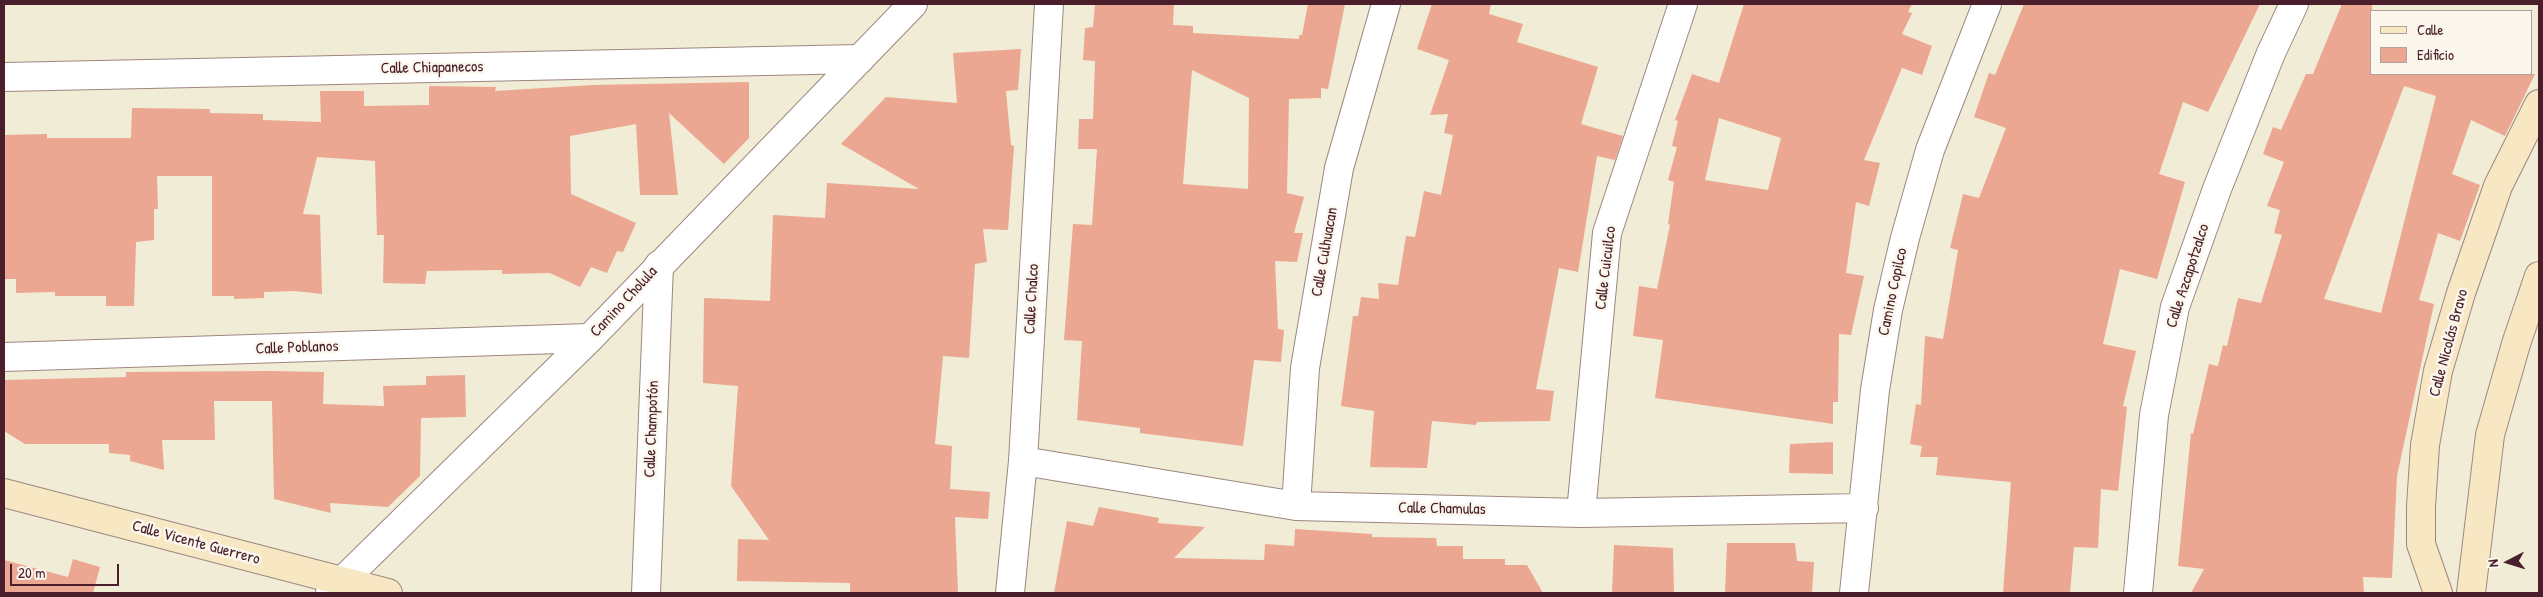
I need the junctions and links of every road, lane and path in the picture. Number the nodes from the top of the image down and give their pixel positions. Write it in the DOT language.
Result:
graph roads {
  1 [pos="913,4"];
  2 [pos="1049,4"];
  3 [pos="1386,4"];
  4 [pos="1683,4"];
  5 [pos="1987,4"];
  6 [pos="2294,4"];
  7 [pos="860,59"];
  8 [pos="4,77"];
  9 [pos="2539,104"];
  10 [pos="659,265"];
  11 [pos="2539,276"];
  12 [pos="590,338"];
  13 [pos="4,357"];
  14 [pos="1023,461"];
  15 [pos="4,493"];
  16 [pos="1296,506"];
  17 [pos="1864,508"];
  18 [pos="1581,513"];
  19 [pos="336,587"];
  20 [pos="388,593"];
  21 [pos="646,593"];
  22 [pos="1010,593"];
  23 [pos="1854,593"];
  24 [pos="2138,593"];
  25 [pos="2438,593"];
  26 [pos="2471,593"];
  1 -- 7 [label="street, Camino Cholula"];
  2 -- 14 [label="street, Calle Chalco"];
  3 -- 16 [label="street, Calle Culhuacan"];
  4 -- 18 [label="street, Calle Cuicuilco"];
  5 -- 17 [label="street, Camino Copilco"];
  6 -- 24 [label="street, Calle Azcapotzalco"];
  7 -- 8 [label="street, Calle Chiapanecos"];
  7 -- 10 [label="street, Camino Cholula"];
  9 -- 25 [label="main road, Calle Nicolás Bravo"];
  10 -- 12 [label="street, Camino Cholula"];
  10 -- 21 [label="street, Calle Champotón"];
  11 -- 26 [label="main road"];
  12 -- 13 [label="street, Calle Poblanos"];
  12 -- 19 [label="street, Camino Cholula"];
  14 -- 16 [label="street, Calle Chamulas"];
  14 -- 22 [label="street, Calle Chalco"];
  15 -- 19 [label="main road, Calle Vicente Guerrero"];
  16 -- 18 [label="street, Calle Chamulas"];
  17 -- 18 [label="street, Calle Chamulas"];
  17 -- 23 [label="street, Camino Copilco"];
  19 -- 20 [label="main road, Calle Vicente Guerrero"];
}
